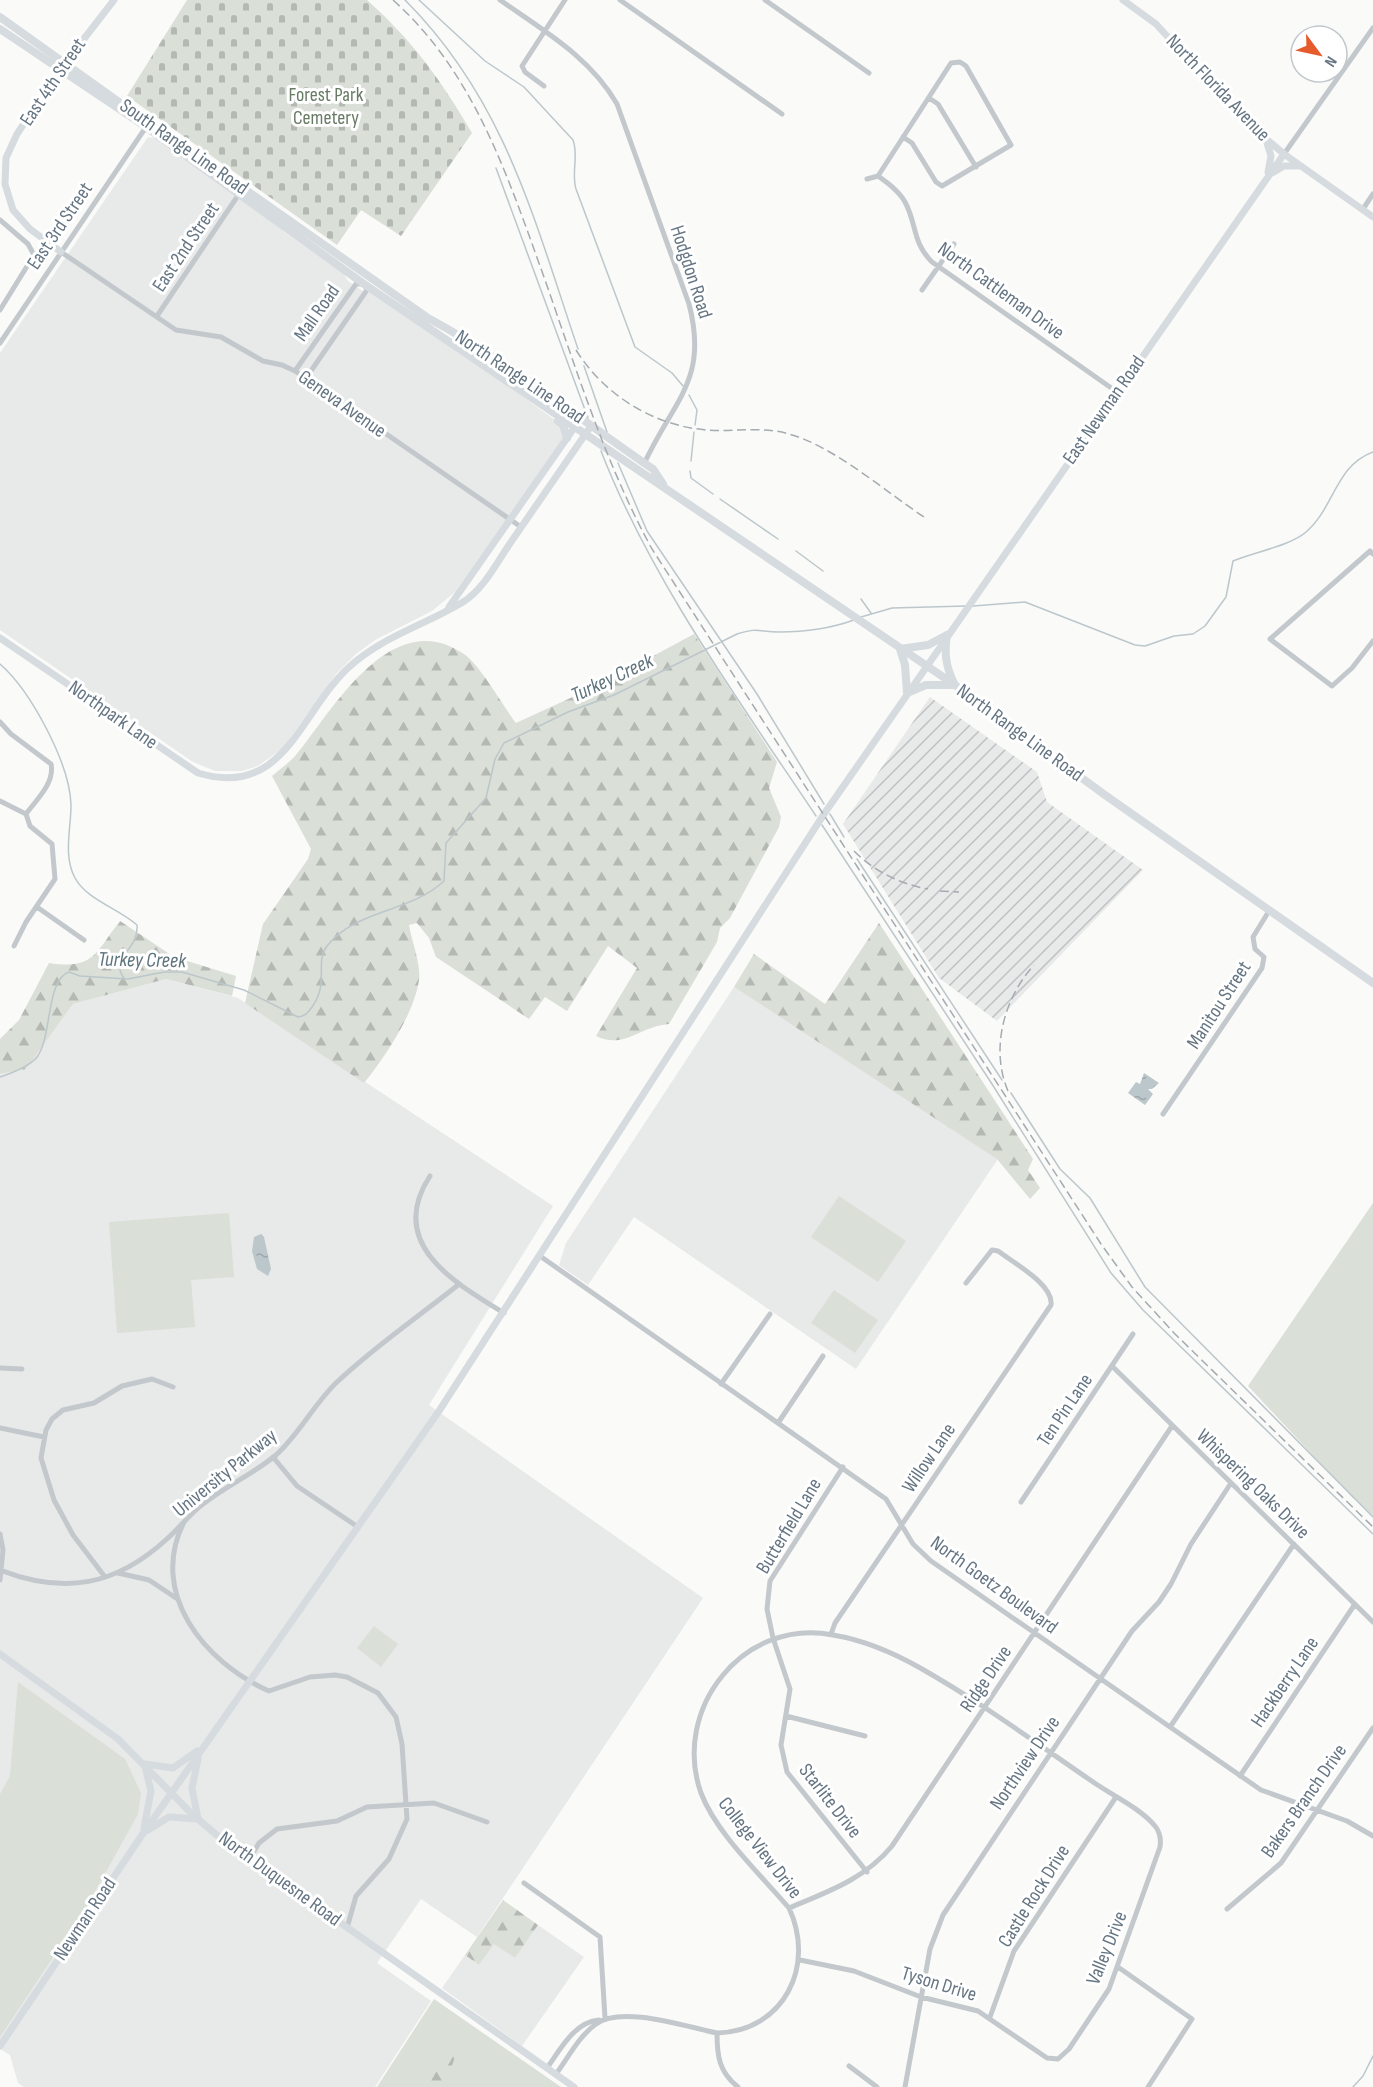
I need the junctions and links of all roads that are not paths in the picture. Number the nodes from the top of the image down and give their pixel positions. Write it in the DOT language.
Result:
graph roads {
  1 [pos="114,0"];
  2 [pos="500,0"];
  3 [pos="565,0"];
  4 [pos="620,0"];
  5 [pos="765,0"];
  6 [pos="1123,0"];
  7 [pos="0,17"];
  8 [pos="1373,28"];
  9 [pos="0,29"];
  10 [pos="545,31"];
  11 [pos="62,67"];
  12 [pos="869,73"];
  13 [pos="544,86"];
  14 [pos="929,98"];
  15 [pos="782,114"];
  16 [pos="146,127"];
  17 [pos="903,137"];
  18 [pos="1264,138"];
  19 [pos="1284,154"];
  20 [pos="976,167"];
  21 [pos="1303,167"];
  22 [pos="2,172"];
  23 [pos="878,176"];
  24 [pos="867,179"];
  25 [pos="1264,182"];
  26 [pos="239,194"];
  27 [pos="1373,194"];
  28 [pos="1363,209"];
  29 [pos="1373,217"];
  30 [pos="0,220"];
  31 [pos="954,244"];
  32 [pos="61,252"];
  33 [pos="938,267"];
  34 [pos="366,281"];
  35 [pos="922,290"];
  36 [pos="0,310"];
  37 [pos="157,316"];
  38 [pos="0,343"];
  39 [pos="295,371"];
  40 [pos="497,373"];
  41 [pos="306,378"];
  42 [pos="1117,392"];
  43 [pos="581,418"];
  44 [pos="591,426"];
  45 [pos="574,428"];
  46 [pos="585,435"];
  47 [pos="567,438"];
  48 [pos="644,464"];
  49 [pos="665,487"];
  50 [pos="510,520"];
  51 [pos="521,527"];
  52 [pos="1372,552"];
  53 [pos="447,609"];
  54 [pos="947,635"];
  55 [pos="0,638"];
  56 [pos="1373,641"];
  57 [pos="900,649"];
  58 [pos="926,666"];
  59 [pos="955,685"];
  60 [pos="907,693"];
  61 [pos="0,722"];
  62 [pos="0,801"];
  63 [pos="26,814"];
  64 [pos="37,907"];
  65 [pos="1269,911"];
  66 [pos="84,940"];
  67 [pos="14,946"];
  68 [pos="1373,983"];
  69 [pos="1163,1114"];
  70 [pos="430,1176"];
  71 [pos="540,1256"];
  72 [pos="966,1283"];
  73 [pos="458,1285"];
  74 [pos="504,1313"];
  75 [pos="770,1314"];
  76 [pos="1133,1334"];
  77 [pos="823,1356"];
  78 [pos="1112,1366"];
  79 [pos="0,1368"];
  80 [pos="22,1369"];
  81 [pos="721,1383"];
  82 [pos="173,1387"];
  83 [pos="778,1423"];
  84 [pos="1172,1426"];
  85 [pos="0,1428"];
  86 [pos="44,1437"];
  87 [pos="273,1456"];
  88 [pos="843,1467"];
  89 [pos="1231,1483"];
  90 [pos="1021,1502"];
  91 [pos="184,1522"];
  92 [pos="902,1525"];
  93 [pos="358,1527"];
  94 [pos="0,1533"];
  95 [pos="1294,1544"];
  96 [pos="1,1570"];
  97 [pos="117,1573"];
  98 [pos="105,1577"];
  99 [pos="0,1580"];
  100 [pos="176,1598"];
  101 [pos="1355,1604"];
  102 [pos="1373,1622"];
  103 [pos="1034,1633"];
  104 [pos="831,1634"];
  105 [pos="773,1638"];
  106 [pos="0,1654"];
  107 [pos="1100,1678"];
  108 [pos="251,1680"];
  109 [pos="985,1708"];
  110 [pos="786,1716"];
  111 [pos="1170,1727"];
  112 [pos="1373,1728"];
  113 [pos="865,1736"];
  114 [pos="206,1743"];
  115 [pos="1050,1752"];
  116 [pos="144,1764"];
  117 [pos="1240,1776"];
  118 [pos="171,1793"];
  119 [pos="1116,1797"];
  120 [pos="408,1803"];
  121 [pos="1318,1810"];
  122 [pos="198,1819"];
  123 [pos="488,1822"];
  124 [pos="142,1835"];
  125 [pos="1160,1836"];
  126 [pos="1373,1836"];
  127 [pos="250,1858"];
  128 [pos="867,1872"];
  129 [pos="524,1883"];
  130 [pos="789,1908"];
  131 [pos="1227,1909"];
  132 [pos="347,1928"];
  133 [pos="800,1960"];
  134 [pos="1118,1966"];
  135 [pos="921,1997"];
  136 [pos="990,2018"];
  137 [pos="603,2019"];
  138 [pos="717,2033"];
  139 [pos="0,2046"];
  140 [pos="1058,2059"];
  141 [pos="849,2066"];
  142 [pos="547,2068"];
  143 [pos="556,2074"];
  144 [pos="574,2087"];
  145 [pos="738,2087"];
  146 [pos="877,2087"];
  147 [pos="905,2087"];
  148 [pos="1148,2087"];
  1 -- 11 [label="street, East 4th Street"];
  2 -- 10 [label="street, Hodgdon Road"];
  3 -- 10 [label="street"];
  4 -- 15 [label="street"];
  5 -- 12 [label="street"];
  6 -- 18 [label="street, North Florida Avenue"];
  7 -- 11 [label="main road, South Range Line Road"];
  8 -- 19 [label="street"];
  9 -- 11 [label="main road, South Range Line Road"];
  10 -- 13 [label="street"];
  10 -- 48 [label="street, Hodgdon Road"];
  11 -- 16 [label="main road, South Range Line Road"];
  11 -- 22 [label="street, East 4th Street"];
  11 -- 34 [label="main road, South Range Line Road"];
  14 -- 17 [label="street"];
  14 -- 20 [label="street"];
  14 -- 20 [label="street"];
  16 -- 26 [label="main road, South Range Line Road"];
  16 -- 32 [label="street, East 3rd Street"];
  17 -- 20 [label="street"];
  17 -- 23 [label="street"];
  18 -- 19 [label="street, North Florida Avenue"];
  18 -- 25 [label="street"];
  19 -- 21 [label="street, North Florida Avenue"];
  19 -- 25 [label="street, East Newman Road"];
  21 -- 25 [label="street"];
  21 -- 28 [label="street, North Florida Avenue"];
  22 -- 32 [label="street, Geneva Avenue"];
  23 -- 24 [label="street"];
  23 -- 33 [label="street, North Cattleman Drive"];
  25 -- 42 [label="street, East Newman Road"];
  26 -- 34 [label="main road, South Range Line Road"];
  26 -- 37 [label="street, East 2nd Street"];
  27 -- 28 [label="street"];
  28 -- 29 [label="street, North Florida Avenue"];
  30 -- 36 [label="street"];
  31 -- 33 [label="street"];
  32 -- 37 [label="street, Geneva Avenue"];
  32 -- 38 [label="street, East 3rd Street"];
  33 -- 35 [label="street"];
  33 -- 42 [label="street, North Cattleman Drive"];
  34 -- 39 [label="street, Mall Road"];
  34 -- 40 [label="main road, North Range Line Road"];
  34 -- 41 [label="street, Mall Road"];
  34 -- 43 [label="main road, North Range Line Road"];
  37 -- 39 [label="street, Geneva Avenue"];
  39 -- 41 [label="street, Geneva Avenue"];
  40 -- 45 [label="main road, North Range Line Road"];
  40 -- 47 [label="main road"];
  41 -- 50 [label="street, Geneva Avenue"];
  42 -- 54 [label="street, East Newman Road"];
  43 -- 44 [label="main road, North Range Line Road"];
  43 -- 45 [label="street"];
  44 -- 46 [label="street"];
  44 -- 48 [label="main road, North Range Line Road"];
  45 -- 46 [label="main road, North Range Line Road"];
  45 -- 47 [label="street"];
  46 -- 49 [label="main road, North Range Line Road"];
  46 -- 51 [label="street"];
  47 -- 50 [label="street"];
  48 -- 49 [label="main road, North Range Line Road"];
  49 -- 57 [label="main road, North Range Line Road"];
  50 -- 51 [label="street, Geneva Avenue"];
  50 -- 53 [label="street"];
  51 -- 53 [label="street"];
  52 -- 56 [label="street"];
  53 -- 55 [label="street, Northpark Lane"];
  54 -- 57 [label="main road"];
  54 -- 58 [label="street, East Newman Road"];
  54 -- 59 [label="main road"];
  57 -- 58 [label="main road, North Range Line Road"];
  57 -- 60 [label="main road"];
  58 -- 59 [label="main road, North Range Line Road"];
  58 -- 60 [label="street, East Newman Road"];
  59 -- 60 [label="main road"];
  59 -- 65 [label="main road, North Range Line Road"];
  60 -- 71 [label="street, East Newman Road"];
  61 -- 63 [label="street"];
  62 -- 63 [label="street"];
  63 -- 64 [label="street"];
  64 -- 66 [label="street"];
  64 -- 67 [label="street"];
  65 -- 68 [label="main road, North Range Line Road"];
  65 -- 69 [label="street, Manitou Street"];
  70 -- 73 [label="street"];
  71 -- 74 [label="street, East Newman Road"];
  71 -- 81 [label="street, North Goetz Boulevard"];
  72 -- 92 [label="street, Willow Lane"];
  73 -- 74 [label="street"];
  73 -- 87 [label="street, University Parkway"];
  74 -- 93 [label="street, East Newman Road"];
  75 -- 81 [label="street"];
  76 -- 78 [label="street, Ten Pin Lane"];
  77 -- 83 [label="street"];
  78 -- 84 [label="street, Whispering Oaks Drive"];
  78 -- 90 [label="street, Ten Pin Lane"];
  79 -- 80 [label="street"];
  81 -- 83 [label="street, North Goetz Boulevard"];
  82 -- 86 [label="street"];
  83 -- 88 [label="street, North Goetz Boulevard"];
  84 -- 89 [label="street, Whispering Oaks Drive"];
  84 -- 103 [label="street, Ridge Drive"];
  85 -- 86 [label="street"];
  86 -- 98 [label="street"];
  87 -- 91 [label="street, University Parkway"];
  87 -- 93 [label="street"];
  88 -- 92 [label="street, North Goetz Boulevard"];
  88 -- 105 [label="street, Butterfield Lane"];
  89 -- 95 [label="street, Whispering Oaks Drive"];
  89 -- 107 [label="street, Northview Drive"];
  91 -- 97 [label="street, University Parkway"];
  91 -- 100 [label="street"];
  92 -- 103 [label="street, North Goetz Boulevard"];
  92 -- 104 [label="street, Willow Lane"];
  93 -- 108 [label="street, East Newman Road"];
  94 -- 96 [label="street"];
  95 -- 101 [label="street, Whispering Oaks Drive"];
  95 -- 111 [label="street"];
  96 -- 98 [label="street, University Parkway"];
  96 -- 99 [label="street"];
  97 -- 98 [label="street, University Parkway"];
  97 -- 100 [label="street"];
  100 -- 108 [label="street"];
  101 -- 102 [label="street, Whispering Oaks Drive"];
  101 -- 117 [label="street, Hackberry Lane"];
  103 -- 107 [label="street, North Goetz Boulevard"];
  103 -- 109 [label="street, Ridge Drive"];
  104 -- 105 [label="street, College View Drive"];
  104 -- 109 [label="street, College View Drive"];
  105 -- 110 [label="street, Starlite Drive"];
  105 -- 130 [label="street, College View Drive"];
  106 -- 116 [label="street, North Duquesne Road"];
  107 -- 111 [label="street, North Goetz Boulevard"];
  107 -- 115 [label="street, Northview Drive"];
  108 -- 114 [label="street, East Newman Road"];
  108 -- 120 [label="street"];
  109 -- 115 [label="street, College View Drive"];
  109 -- 128 [label="street, Ridge Drive"];
  110 -- 113 [label="street"];
  110 -- 128 [label="street, Starlite Drive"];
  111 -- 117 [label="street, North Goetz Boulevard"];
  112 -- 121 [label="street, Bakers Branch Drive"];
  114 -- 116 [label="street"];
  114 -- 118 [label="street, Newman Road"];
  114 -- 122 [label="street"];
  115 -- 119 [label="street, College View Drive"];
  115 -- 135 [label="street, Northview Drive"];
  116 -- 118 [label="street, North Duquesne Road"];
  116 -- 124 [label="street"];
  117 -- 121 [label="street, North Goetz Boulevard"];
  118 -- 122 [label="street, North Duquesne Road"];
  118 -- 124 [label="street, Newman Road"];
  119 -- 125 [label="street, College View Drive"];
  119 -- 136 [label="street, Castle Rock Drive"];
  120 -- 123 [label="street"];
  120 -- 127 [label="street"];
  120 -- 132 [label="street"];
  121 -- 126 [label="street, North Goetz Boulevard"];
  121 -- 131 [label="street, Bakers Branch Drive"];
  122 -- 124 [label="street"];
  122 -- 127 [label="street, North Duquesne Road"];
  124 -- 139 [label="street, Newman Road"];
  125 -- 134 [label="street, Valley Drive"];
  127 -- 132 [label="street, North Duquesne Road"];
  128 -- 130 [label="street, Ridge Drive"];
  129 -- 137 [label="street"];
  130 -- 133 [label="street, College View Drive"];
  132 -- 142 [label="street, North Duquesne Road"];
  133 -- 135 [label="street, Tyson Drive"];
  133 -- 138 [label="street, College View Drive"];
  134 -- 140 [label="street, Valley Drive"];
  134 -- 148 [label="street"];
  135 -- 136 [label="street, Tyson Drive"];
  135 -- 147 [label="street, Northview Drive"];
  136 -- 140 [label="street, Tyson Drive"];
  137 -- 138 [label="street, College View Drive"];
  137 -- 142 [label="street, College View Drive"];
  137 -- 143 [label="street"];
  138 -- 145 [label="street"];
  141 -- 146 [label="street"];
  142 -- 143 [label="street, North Duquesne Road"];
  143 -- 144 [label="street, North Duquesne Road"];
}
